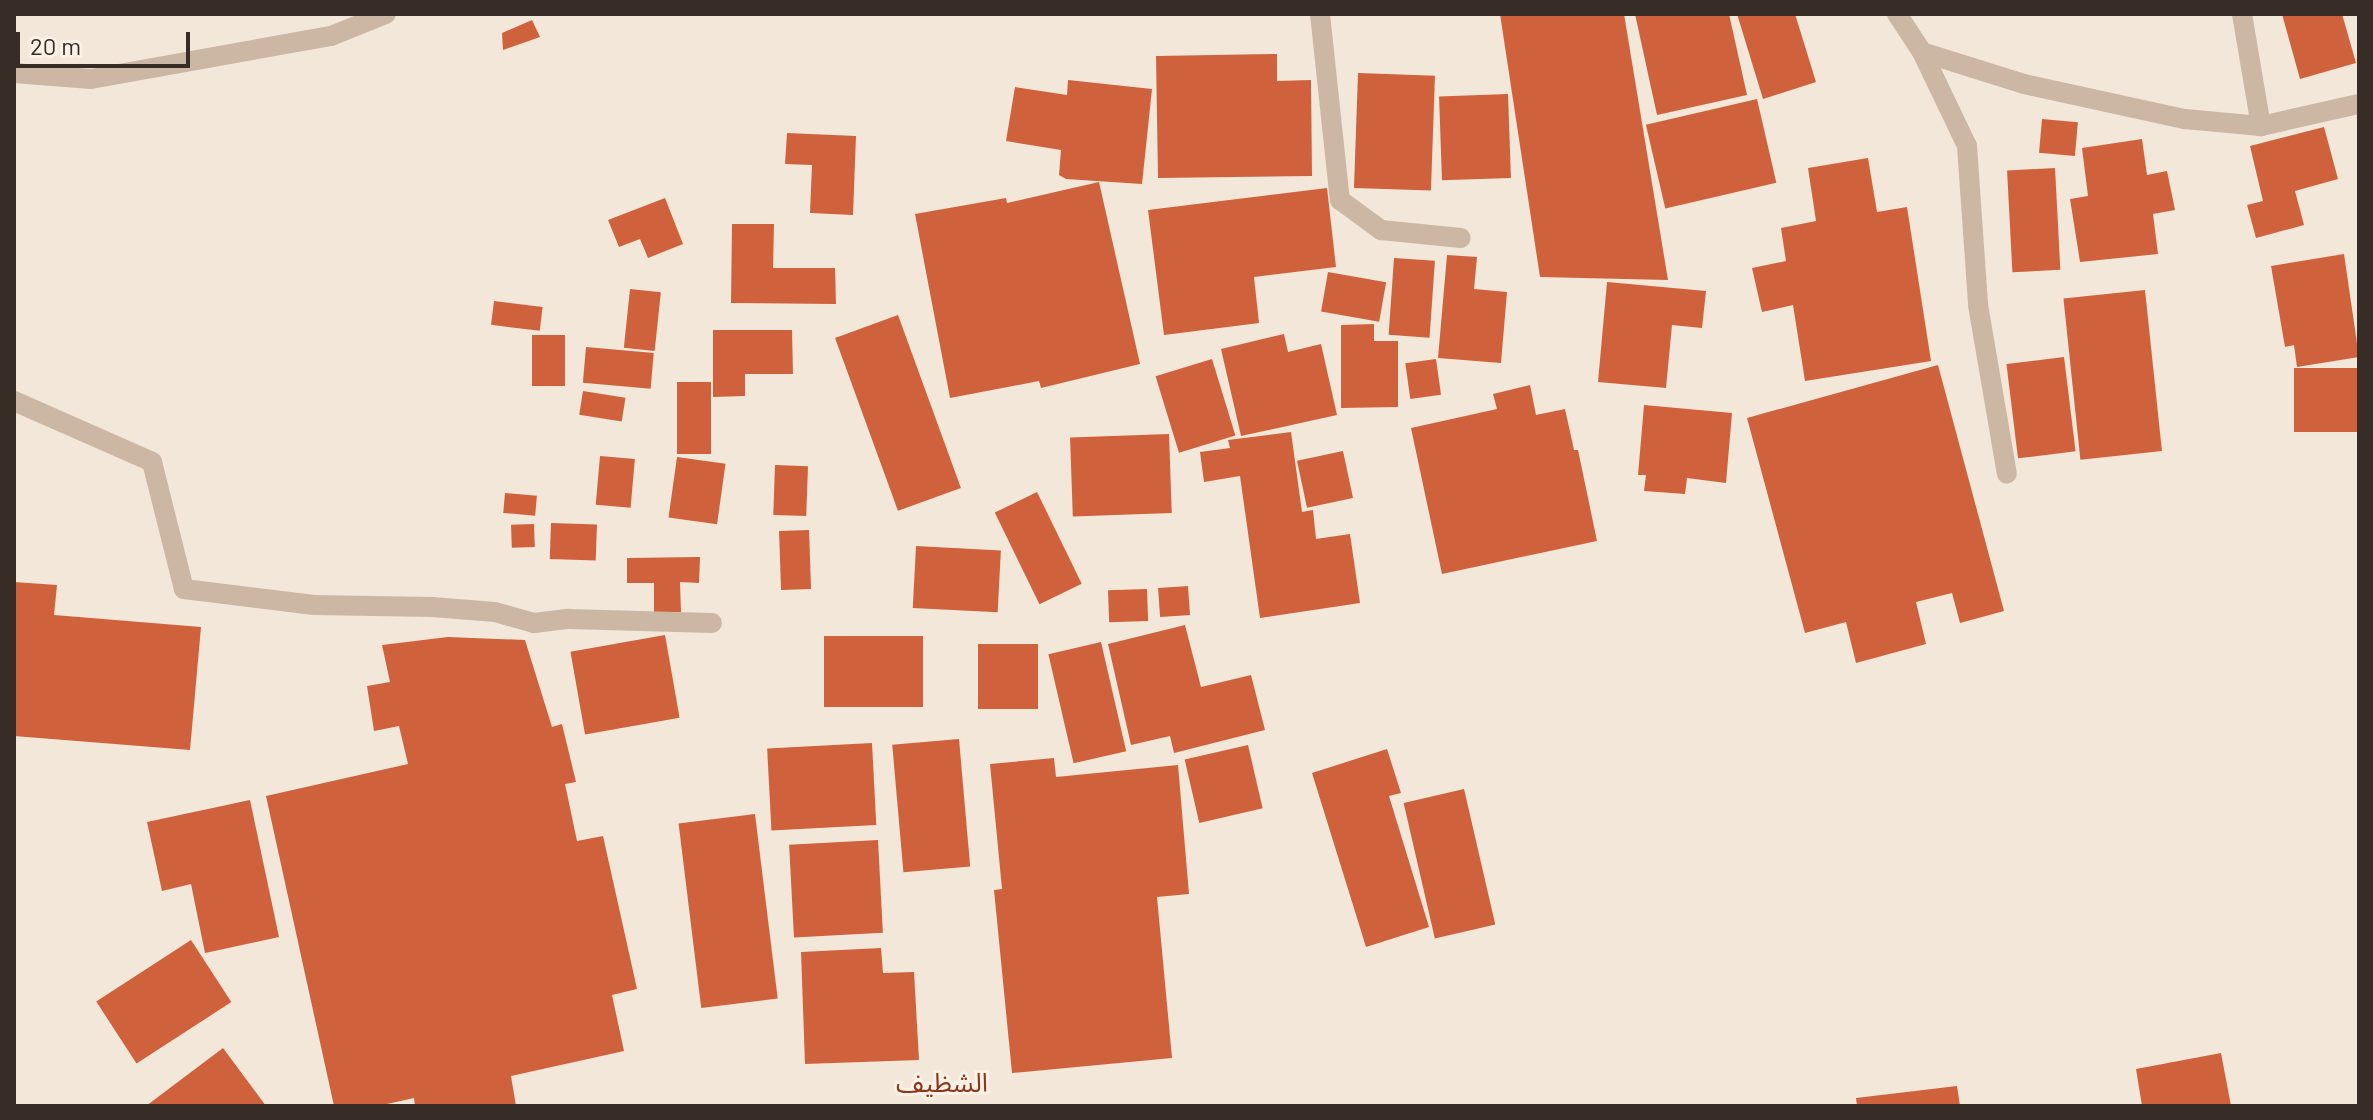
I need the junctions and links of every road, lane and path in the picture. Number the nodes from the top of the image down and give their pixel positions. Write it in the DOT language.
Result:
graph roads {
  1 [pos="386,14"];
  2 [pos="1320,14"];
  3 [pos="1897,14"];
  4 [pos="2242,14"];
  5 [pos="1922,52"];
  6 [pos="14,73"];
  7 [pos="2359,104"];
  8 [pos="2261,126"];
  9 [pos="1461,238"];
  10 [pos="14,401"];
  11 [pos="2007,474"];
  12 [pos="712,623"];
  1 -- 6 [label="street"];
  2 -- 9 [label="street"];
  3 -- 5 [label="street"];
  4 -- 8 [label="street"];
  5 -- 8 [label="street"];
  5 -- 11 [label="street"];
  7 -- 8 [label="street"];
  10 -- 12 [label="street"];
}
